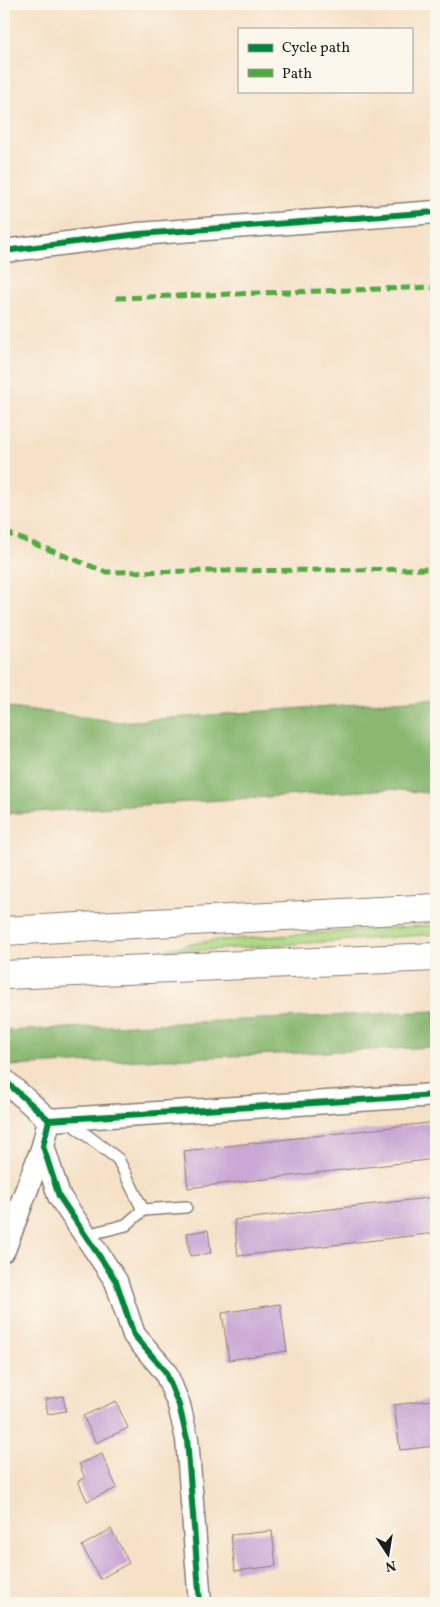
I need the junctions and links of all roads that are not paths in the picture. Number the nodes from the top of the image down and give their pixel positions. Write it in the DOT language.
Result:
graph roads {
  1 [pos="436,212"];
  2 [pos="4,251"];
  3 [pos="436,908"];
  4 [pos="4,931"];
  5 [pos="436,957"];
  6 [pos="4,975"];
  7 [pos="4,1080"];
  8 [pos="436,1095"];
  9 [pos="57,1120"];
  10 [pos="43,1146"];
  11 [pos="186,1207"];
  12 [pos="143,1210"];
  13 [pos="86,1235"];
  14 [pos="4,1250"];
  15 [pos="200,1603"];
  1 -- 2 [label="street"];
  3 -- 4 [label="highway"];
  5 -- 6 [label="highway"];
  7 -- 9 [label="street"];
  8 -- 9 [label="street"];
  9 -- 10 [label="street"];
  9 -- 12 [label="lane"];
  10 -- 13 [label="street"];
  10 -- 14 [label="street"];
  11 -- 12 [label="lane"];
  12 -- 13 [label="lane"];
  13 -- 15 [label="street"];
}
